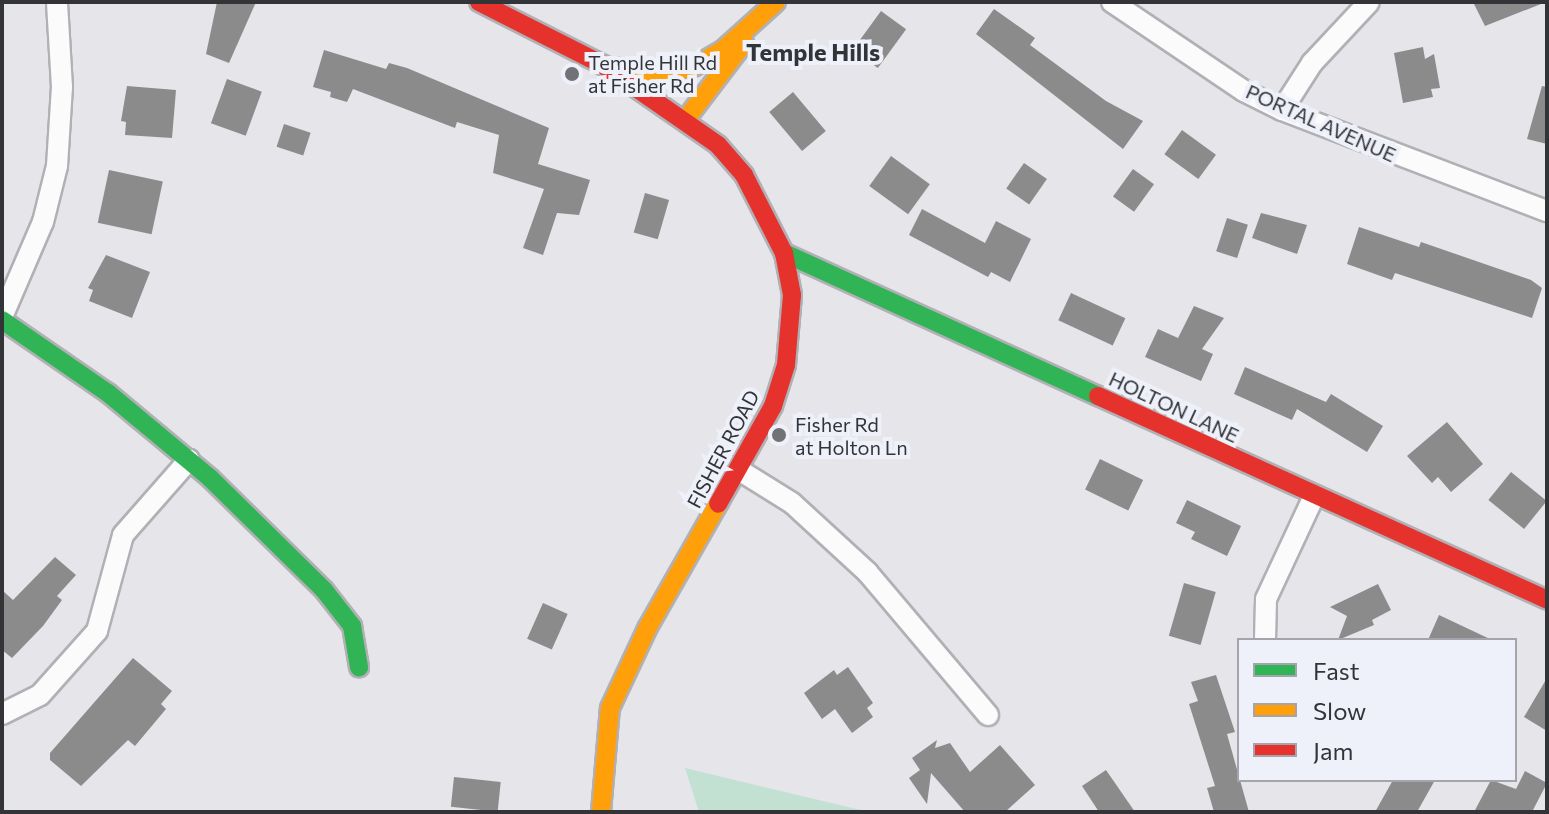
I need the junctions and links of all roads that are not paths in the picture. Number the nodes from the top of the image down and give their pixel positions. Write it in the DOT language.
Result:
graph roads {
  1 [pos="57,2"];
  2 [pos="479,2"];
  3 [pos="776,2"];
  4 [pos="1112,2"];
  5 [pos="1369,2"];
  6 [pos="603,65"];
  7 [pos="1282,110"];
  8 [pos="686,119"];
  9 [pos="1547,211"];
  10 [pos="784,253"];
  11 [pos="2,318"];
  12 [pos="189,460"];
  13 [pos="739,470"];
  14 [pos="1314,496"];
  15 [pos="1547,600"];
  16 [pos="1265,638"];
  17 [pos="359,667"];
  18 [pos="2,714"];
  19 [pos="988,715"];
  20 [pos="601,812"];
  1 -- 11 [label="street"];
  2 -- 6 [label="street"];
  3 -- 6 [label="street"];
  3 -- 8 [label="street"];
  4 -- 7 [label="street, PORTAL AVENUE"];
  5 -- 7 [label="street"];
  6 -- 8 [label="street, FISHER ROAD"];
  7 -- 9 [label="street, PORTAL AVENUE"];
  8 -- 10 [label="street, FISHER ROAD"];
  10 -- 13 [label="street, FISHER ROAD"];
  10 -- 14 [label="street, HOLTON LANE"];
  11 -- 12 [label="street"];
  12 -- 17 [label="street"];
  12 -- 18 [label="street"];
  13 -- 19 [label="street"];
  13 -- 20 [label="street, FISHER ROAD"];
  14 -- 15 [label="street, HOLTON LANE"];
  14 -- 16 [label="street"];
}
